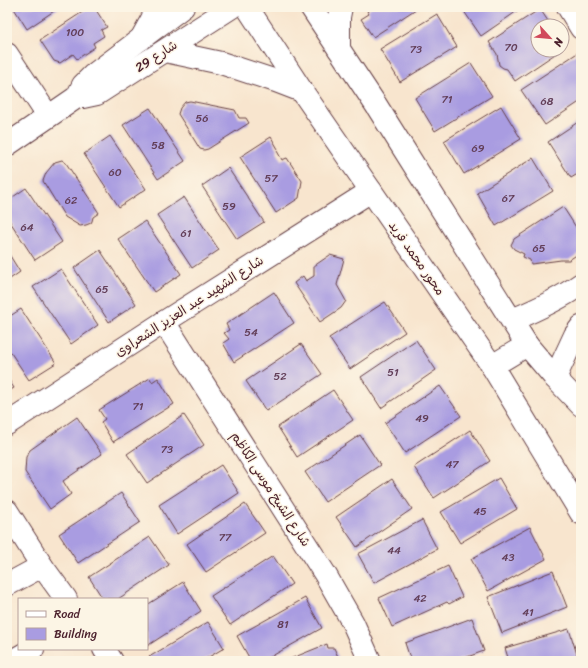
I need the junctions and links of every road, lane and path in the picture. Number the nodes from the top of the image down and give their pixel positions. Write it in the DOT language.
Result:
graph roads {
  1 [pos="157,7"];
  2 [pos="183,7"];
  3 [pos="232,7"];
  4 [pos="247,7"];
  5 [pos="311,7"];
  6 [pos="341,7"];
  7 [pos="568,7"];
  8 [pos="581,28"];
  9 [pos="141,39"];
  10 [pos="339,49"];
  11 [pos="165,51"];
  12 [pos="7,54"];
  13 [pos="302,91"];
  14 [pos="77,97"];
  15 [pos="48,116"];
  16 [pos="7,145"];
  17 [pos="371,190"];
  18 [pos="581,284"];
  19 [pos="512,320"];
  20 [pos="164,322"];
  21 [pos="581,327"];
  22 [pos="527,345"];
  23 [pos="492,366"];
  24 [pos="555,378"];
  25 [pos="581,405"];
  26 [pos="7,424"];
  27 [pos="7,511"];
  28 [pos="581,513"];
  29 [pos="42,566"];
  30 [pos="7,585"];
  31 [pos="65,598"];
  32 [pos="31,650"];
  33 [pos="105,650"];
  34 [pos="12,661"];
  35 [pos="112,661"];
  36 [pos="370,661"];
  1 -- 9 [label="street"];
  2 -- 9 [label="street, شارع 29"];
  3 -- 11 [label="street, شارع 29"];
  4 -- 13 [label="street, محور محمد فريد"];
  5 -- 10 [label="street"];
  6 -- 10 [label="street"];
  7 -- 8 [label="street"];
  9 -- 14 [label="street, شارع 29"];
  10 -- 19 [label="street"];
  11 -- 13 [label="street"];
  11 -- 14 [label="street, شارع 29"];
  12 -- 15 [label="street"];
  13 -- 17 [label="street, محور محمد فريد"];
  14 -- 15 [label="street, شارع 29"];
  15 -- 16 [label="street, شارع 29"];
  17 -- 20 [label="street, شارع الشهيد عبد العزيز الشعراوى"];
  17 -- 23 [label="street, محور محمد فريد"];
  18 -- 19 [label="street"];
  19 -- 22 [label="street"];
  20 -- 26 [label="street, شارع الشهيد عبد العزيز الشعراوى"];
  20 -- 36 [label="street, شارع الشيخ موسى الكاظم"];
  21 -- 24 [label="street"];
  22 -- 23 [label="street"];
  22 -- 24 [label="street"];
  23 -- 28 [label="street, محور محمد فريد"];
  24 -- 25 [label="street"];
  27 -- 29 [label="street"];
  29 -- 30 [label="street"];
  29 -- 31 [label="street"];
  32 -- 34 [label="street"];
  33 -- 35 [label="street"];
}
